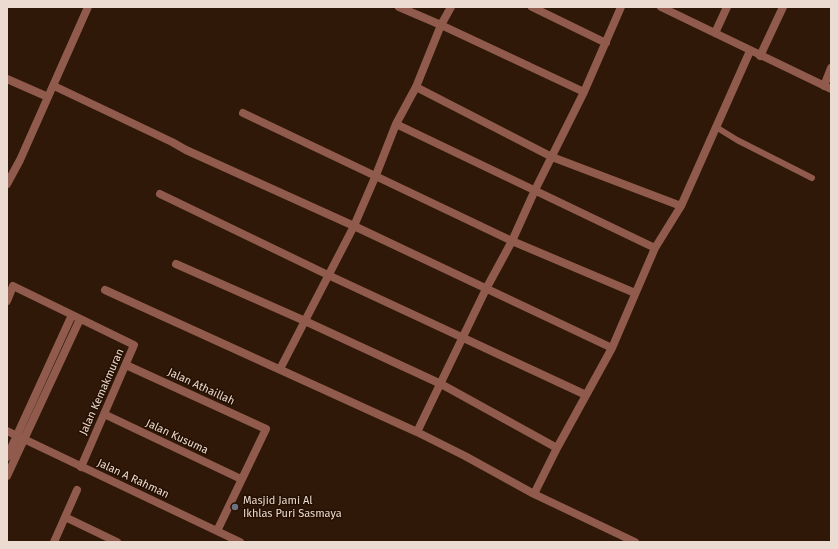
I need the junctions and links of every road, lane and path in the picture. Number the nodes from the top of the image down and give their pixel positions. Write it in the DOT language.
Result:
graph roads {
  1 [pos="88,7"];
  2 [pos="399,7"];
  3 [pos="451,7"];
  4 [pos="532,7"];
  5 [pos="621,7"];
  6 [pos="727,7"];
  7 [pos="783,7"];
  8 [pos="665,8"];
  9 [pos="441,25"];
  10 [pos="714,33"];
  11 [pos="606,43"];
  12 [pos="750,51"];
  13 [pos="760,56"];
  14 [pos="831,68"];
  15 [pos="7,79"];
  16 [pos="54,86"];
  17 [pos="416,87"];
  18 [pos="827,87"];
  19 [pos="584,92"];
  20 [pos="48,97"];
  21 [pos="243,113"];
  22 [pos="396,124"];
  23 [pos="716,127"];
  24 [pos="552,157"];
  25 [pos="376,175"];
  26 [pos="812,178"];
  27 [pos="7,184"];
  28 [pos="535,190"];
  29 [pos="160,194"];
  30 [pos="681,206"];
  31 [pos="354,226"];
  32 [pos="512,241"];
  33 [pos="655,248"];
  34 [pos="176,264"];
  35 [pos="328,275"];
  36 [pos="486,289"];
  37 [pos="105,290"];
  38 [pos="635,293"];
  39 [pos="7,301"];
  40 [pos="76,317"];
  41 [pos="305,321"];
  42 [pos="463,337"];
  43 [pos="612,348"];
  44 [pos="126,364"];
  45 [pos="280,369"];
  46 [pos="441,384"];
  47 [pos="586,395"];
  48 [pos="104,414"];
  49 [pos="7,431"];
  50 [pos="418,432"];
  51 [pos="21,437"];
  52 [pos="557,448"];
  53 [pos="7,457"];
  54 [pos="82,467"];
  55 [pos="7,476"];
  56 [pos="241,479"];
  57 [pos="77,490"];
  58 [pos="534,494"];
  59 [pos="65,517"];
  60 [pos="217,531"];
  61 [pos="54,542"];
  62 [pos="117,542"];
  63 [pos="240,542"];
  64 [pos="635,542"];
  1 -- 16 [label="street"];
  2 -- 9 [label="street"];
  3 -- 9 [label="street"];
  4 -- 11 [label="street"];
  5 -- 11 [label="street"];
  6 -- 10 [label="street"];
  7 -- 13 [label="street"];
  8 -- 10 [label="street"];
  9 -- 17 [label="street"];
  9 -- 19 [label="street"];
  10 -- 12 [label="street"];
  11 -- 19 [label="street"];
  12 -- 13 [label="street"];
  12 -- 23 [label="street"];
  13 -- 18 [label="street"];
  14 -- 18 [label="street"];
  15 -- 20 [label="street"];
  16 -- 20 [label="street"];
  16 -- 31 [label="street"];
  17 -- 22 [label="street"];
  17 -- 24 [label="street"];
  19 -- 24 [label="street"];
  20 -- 27 [label="street"];
  21 -- 25 [label="street"];
  22 -- 25 [label="street"];
  22 -- 28 [label="street"];
  23 -- 26 [label="lane"];
  23 -- 30 [label="street"];
  24 -- 28 [label="street"];
  24 -- 30 [label="street"];
  25 -- 31 [label="street"];
  25 -- 32 [label="street"];
  28 -- 32 [label="street"];
  28 -- 33 [label="street"];
  29 -- 35 [label="street"];
  30 -- 33 [label="street"];
  31 -- 35 [label="street"];
  31 -- 36 [label="street"];
  32 -- 36 [label="street"];
  32 -- 38 [label="street"];
  33 -- 38 [label="street"];
  34 -- 41 [label="street"];
  35 -- 41 [label="street"];
  35 -- 42 [label="street"];
  36 -- 42 [label="street"];
  36 -- 43 [label="street"];
  37 -- 45 [label="street"];
  38 -- 43 [label="street"];
  39 -- 40 [label="street"];
  40 -- 44 [label="street, Jalan Kemakmuran"];
  40 -- 51 [label="street"];
  41 -- 45 [label="street"];
  41 -- 46 [label="street"];
  42 -- 46 [label="street"];
  42 -- 47 [label="street"];
  43 -- 47 [label="street"];
  44 -- 48 [label="street, Jalan Kemakmuran"];
  44 -- 56 [label="street, Jalan Athaillah"];
  45 -- 50 [label="street"];
  46 -- 50 [label="street"];
  46 -- 52 [label="street"];
  47 -- 52 [label="street"];
  48 -- 54 [label="street, Jalan Kemakmuran"];
  48 -- 56 [label="street, Jalan Kusuma"];
  49 -- 51 [label="street, Jalan A Rahman"];
  50 -- 58 [label="street"];
  51 -- 53 [label="street"];
  51 -- 54 [label="street, Jalan A Rahman"];
  51 -- 55 [label="street"];
  52 -- 58 [label="street"];
  54 -- 60 [label="street, Jalan A Rahman"];
  56 -- 60 [label="street"];
  57 -- 59 [label="street"];
  58 -- 64 [label="street"];
  59 -- 61 [label="street"];
  59 -- 62 [label="street"];
  60 -- 63 [label="street, Jalan A Rahman"];
}
